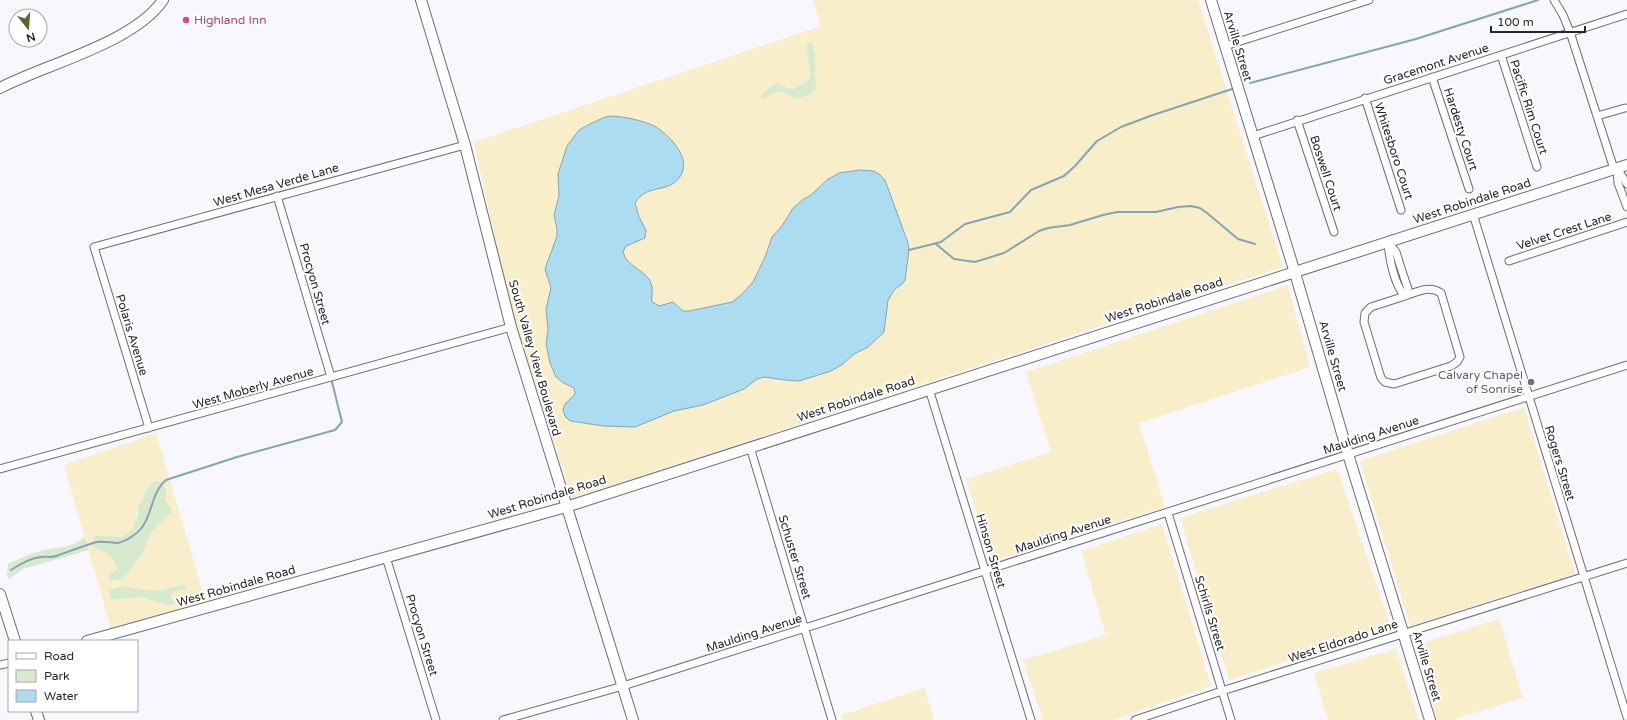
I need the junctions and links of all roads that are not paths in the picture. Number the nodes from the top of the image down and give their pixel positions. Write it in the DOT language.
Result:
graph roads {
  1 [pos="163,0"];
  2 [pos="421,0"];
  3 [pos="1211,0"];
  4 [pos="1369,0"];
  5 [pos="1554,0"];
  6 [pos="1627,14"];
  7 [pos="1570,32"];
  8 [pos="1225,46"];
  9 [pos="1500,55"];
  10 [pos="1432,77"];
  11 [pos="0,88"];
  12 [pos="1365,98"];
  13 [pos="1626,108"];
  14 [pos="1597,116"];
  15 [pos="1297,120"];
  16 [pos="1253,136"];
  17 [pos="465,145"];
  18 [pos="1627,165"];
  19 [pos="1537,167"];
  20 [pos="1616,169"];
  21 [pos="1627,184"];
  22 [pos="1469,189"];
  23 [pos="277,196"];
  24 [pos="1627,207"];
  25 [pos="1401,210"];
  26 [pos="1473,214"];
  27 [pos="1627,222"];
  28 [pos="1334,232"];
  29 [pos="1388,242"];
  30 [pos="94,247"];
  31 [pos="1508,261"];
  32 [pos="1296,272"];
  33 [pos="1405,296"];
  34 [pos="511,327"];
  35 [pos="1627,365"];
  36 [pos="331,377"];
  37 [pos="929,389"];
  38 [pos="1529,396"];
  39 [pos="149,428"];
  40 [pos="750,447"];
  41 [pos="1348,454"];
  42 [pos="0,470"];
  43 [pos="566,507"];
  44 [pos="1168,513"];
  45 [pos="386,557"];
  46 [pos="1627,563"];
  47 [pos="985,570"];
  48 [pos="1584,577"];
  49 [pos="0,594"];
  50 [pos="805,628"];
  51 [pos="1403,634"];
  52 [pos="15,640"];
  53 [pos="91,640"];
  54 [pos="623,686"];
  55 [pos="1222,691"];
  56 [pos="1627,717"];
  57 [pos="436,720"];
  58 [pos="504,720"];
  59 [pos="633,720"];
  60 [pos="832,720"];
  61 [pos="1031,720"];
  62 [pos="1135,720"];
  63 [pos="1231,720"];
  64 [pos="1430,720"];
  1 -- 11 [label="street"];
  2 -- 17 [label="street, South Valley View Boulevard"];
  3 -- 8 [label="street, Arville Street"];
  4 -- 8 [label="street"];
  5 -- 7 [label="street"];
  6 -- 7 [label="street, Gracemont Avenue"];
  7 -- 9 [label="street, Gracemont Avenue"];
  7 -- 14 [label="street"];
  8 -- 16 [label="street, Arville Street"];
  9 -- 10 [label="street, Gracemont Avenue"];
  9 -- 19 [label="street, Pacific Rim Court"];
  10 -- 12 [label="street, Gracemont Avenue"];
  10 -- 22 [label="street, Hardesty Court"];
  12 -- 15 [label="street, Gracemont Avenue"];
  12 -- 25 [label="street, Whitesboro Court"];
  13 -- 14 [label="street"];
  14 -- 20 [label="street"];
  15 -- 16 [label="street, Gracemont Avenue"];
  15 -- 28 [label="street, Boswell Court"];
  16 -- 32 [label="street, Arville Street"];
  17 -- 23 [label="street, West Mesa Verde Lane"];
  17 -- 34 [label="street, South Valley View Boulevard"];
  18 -- 20 [label="street, West Robindale Road"];
  20 -- 21 [label="street"];
  20 -- 24 [label="street"];
  20 -- 26 [label="street, West Robindale Road"];
  23 -- 30 [label="street, West Mesa Verde Lane"];
  23 -- 36 [label="street, Procyon Street"];
  26 -- 29 [label="street, West Robindale Road"];
  26 -- 38 [label="street, Rogers Street"];
  27 -- 31 [label="street, Velvet Crest Lane"];
  29 -- 32 [label="street, West Robindale Road"];
  29 -- 33 [label="street"];
  30 -- 39 [label="street, Polaris Avenue"];
  32 -- 37 [label="street, West Robindale Road"];
  32 -- 41 [label="street, Arville Street"];
  33 -- 33 [label="street"];
  34 -- 36 [label="street, West Moberly Avenue"];
  34 -- 43 [label="street, South Valley View Boulevard"];
  35 -- 38 [label="street, Maulding Avenue"];
  36 -- 39 [label="street, West Moberly Avenue"];
  37 -- 40 [label="street, West Robindale Road"];
  37 -- 47 [label="street, Hinson Street"];
  38 -- 41 [label="street, Maulding Avenue"];
  38 -- 48 [label="street, Rogers Street"];
  39 -- 42 [label="street, West Moberly Avenue"];
  40 -- 43 [label="street, West Robindale Road"];
  40 -- 50 [label="street, Schuster Street"];
  41 -- 44 [label="street, Maulding Avenue"];
  41 -- 51 [label="street, Arville Street"];
  43 -- 45 [label="street, West Robindale Road"];
  43 -- 54 [label="street, South Valley View Boulevard"];
  44 -- 47 [label="street, Maulding Avenue"];
  44 -- 55 [label="street, Schirlls Street"];
  45 -- 53 [label="street, West Robindale Road"];
  45 -- 57 [label="street, Procyon Street"];
  46 -- 48 [label="street, West Eldorado Lane"];
  47 -- 50 [label="street, Maulding Avenue"];
  47 -- 61 [label="street, Hinson Street"];
  48 -- 51 [label="street, West Eldorado Lane"];
  48 -- 56 [label="street, Rogers Street"];
  49 -- 52 [label="street"];
  50 -- 54 [label="street, Maulding Avenue"];
  50 -- 60 [label="street, Schuster Street"];
  51 -- 55 [label="street, West Eldorado Lane"];
  51 -- 64 [label="street, Arville Street"];
  54 -- 58 [label="street, Maulding Avenue"];
  54 -- 59 [label="street, South Valley View Boulevard"];
  55 -- 62 [label="street, West Eldorado Lane"];
  55 -- 63 [label="street, Schirlls Street"];
}
